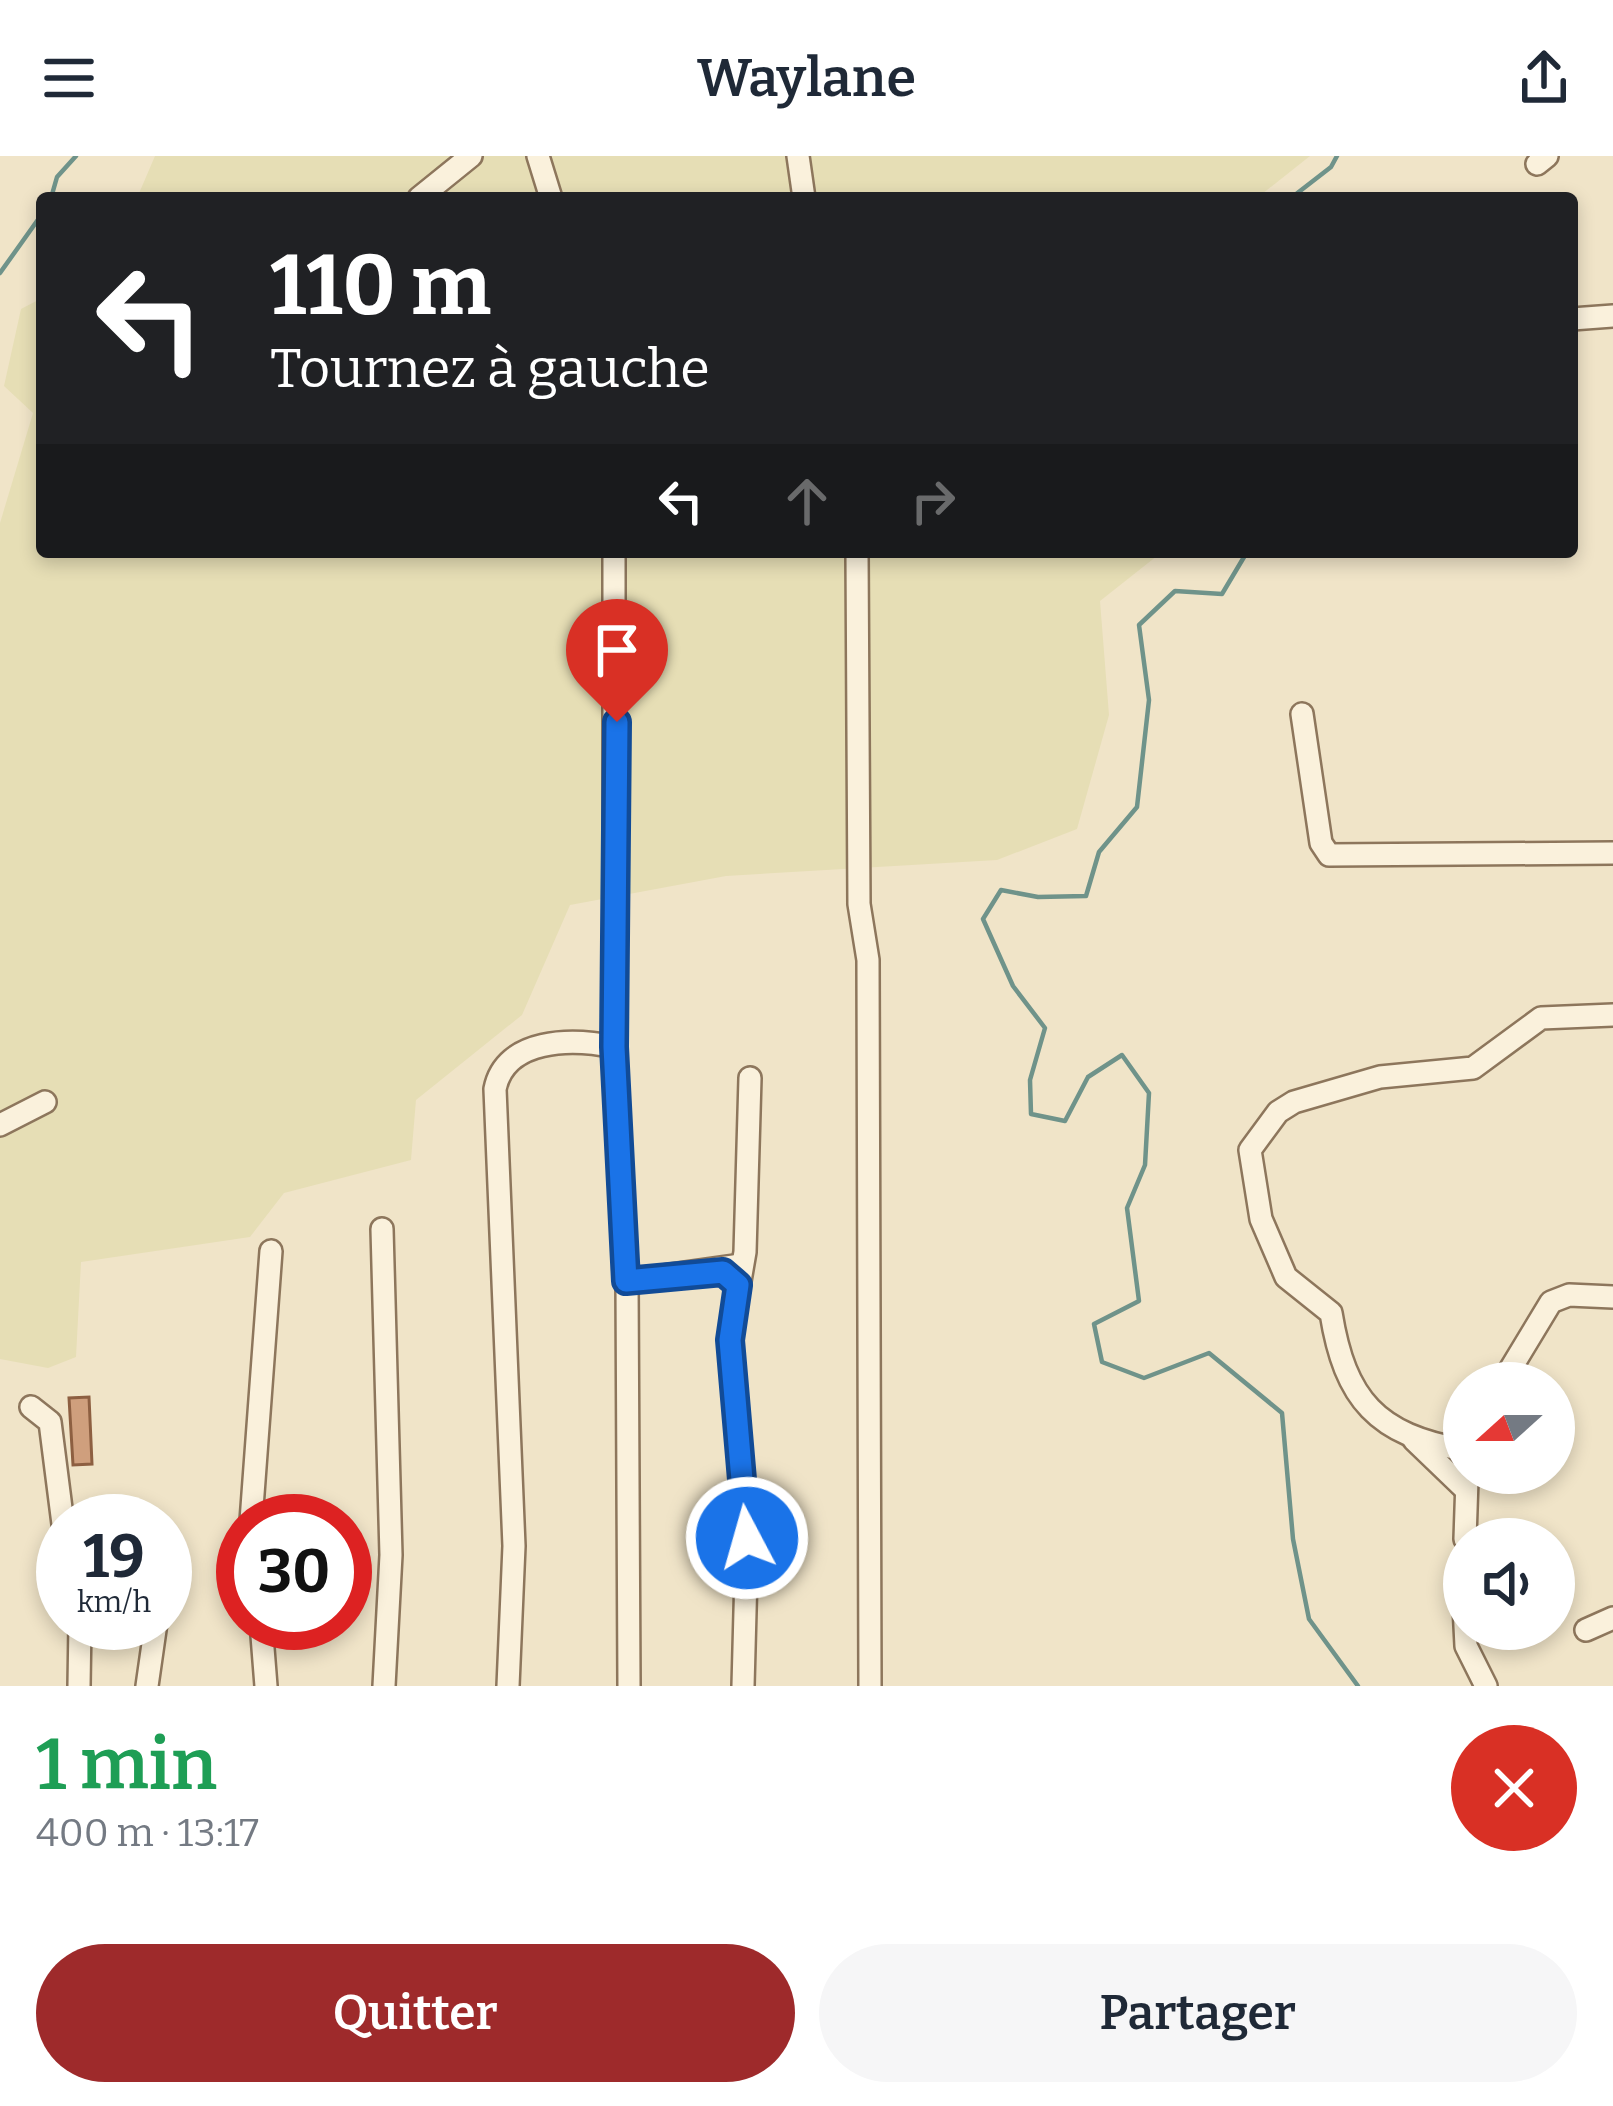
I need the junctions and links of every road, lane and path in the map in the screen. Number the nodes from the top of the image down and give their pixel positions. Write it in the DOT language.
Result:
graph roads {
  1 [pos="471,156"];
  2 [pos="538,156"];
  3 [pos="798,156"];
  4 [pos="426,192"];
  5 [pos="549,192"];
  6 [pos="803,192"];
  7 [pos="1613,316"];
  8 [pos="1578,319"];
  9 [pos="614,558"];
  10 [pos="857,558"];
  11 [pos="1302,714"];
  12 [pos="1613,853"];
  13 [pos="1613,1015"];
  14 [pos="614,1047"];
  15 [pos="750,1078"];
  16 [pos="46,1102"];
  17 [pos="0,1125"];
  18 [pos="382,1228"];
  19 [pos="271,1251"];
  20 [pos="734,1274"];
  21 [pos="626,1281"];
  22 [pos="1613,1297"];
  23 [pos="1515,1362"];
  24 [pos="31,1407"];
  25 [pos="1414,1440"];
  26 [pos="1443,1446"];
  27 [pos="1443,1462"];
  28 [pos="59,1494"];
  29 [pos="253,1494"];
  30 [pos="1613,1618"];
  31 [pos="1586,1630"];
  32 [pos="80,1650"];
  33 [pos="152,1650"];
  34 [pos="263,1650"];
  35 [pos="1468,1650"];
  36 [pos="79,1686"];
  37 [pos="147,1686"];
  38 [pos="266,1686"];
  39 [pos="384,1686"];
  40 [pos="508,1686"];
  41 [pos="629,1686"];
  42 [pos="743,1686"];
  43 [pos="870,1686"];
  44 [pos="1486,1686"];
  1 -- 4 [label="street"];
  2 -- 5 [label="street"];
  3 -- 6 [label="street"];
  7 -- 8 [label="street"];
  9 -- 14 [label="street"];
  10 -- 43 [label="street"];
  11 -- 12 [label="street"];
  13 -- 25 [label="street"];
  14 -- 21 [label="street"];
  14 -- 40 [label="street"];
  15 -- 20 [label="street"];
  16 -- 17 [label="street"];
  18 -- 39 [label="street"];
  19 -- 29 [label="street"];
  20 -- 21 [label="street"];
  20 -- 42 [label="street"];
  21 -- 41 [label="street"];
  22 -- 23 [label="street"];
  24 -- 28 [label="street"];
  25 -- 26 [label="street"];
  25 -- 27 [label="street"];
  30 -- 31 [label="street"];
  32 -- 36 [label="street"];
  33 -- 37 [label="street"];
  34 -- 38 [label="street"];
  35 -- 44 [label="street"];
}
